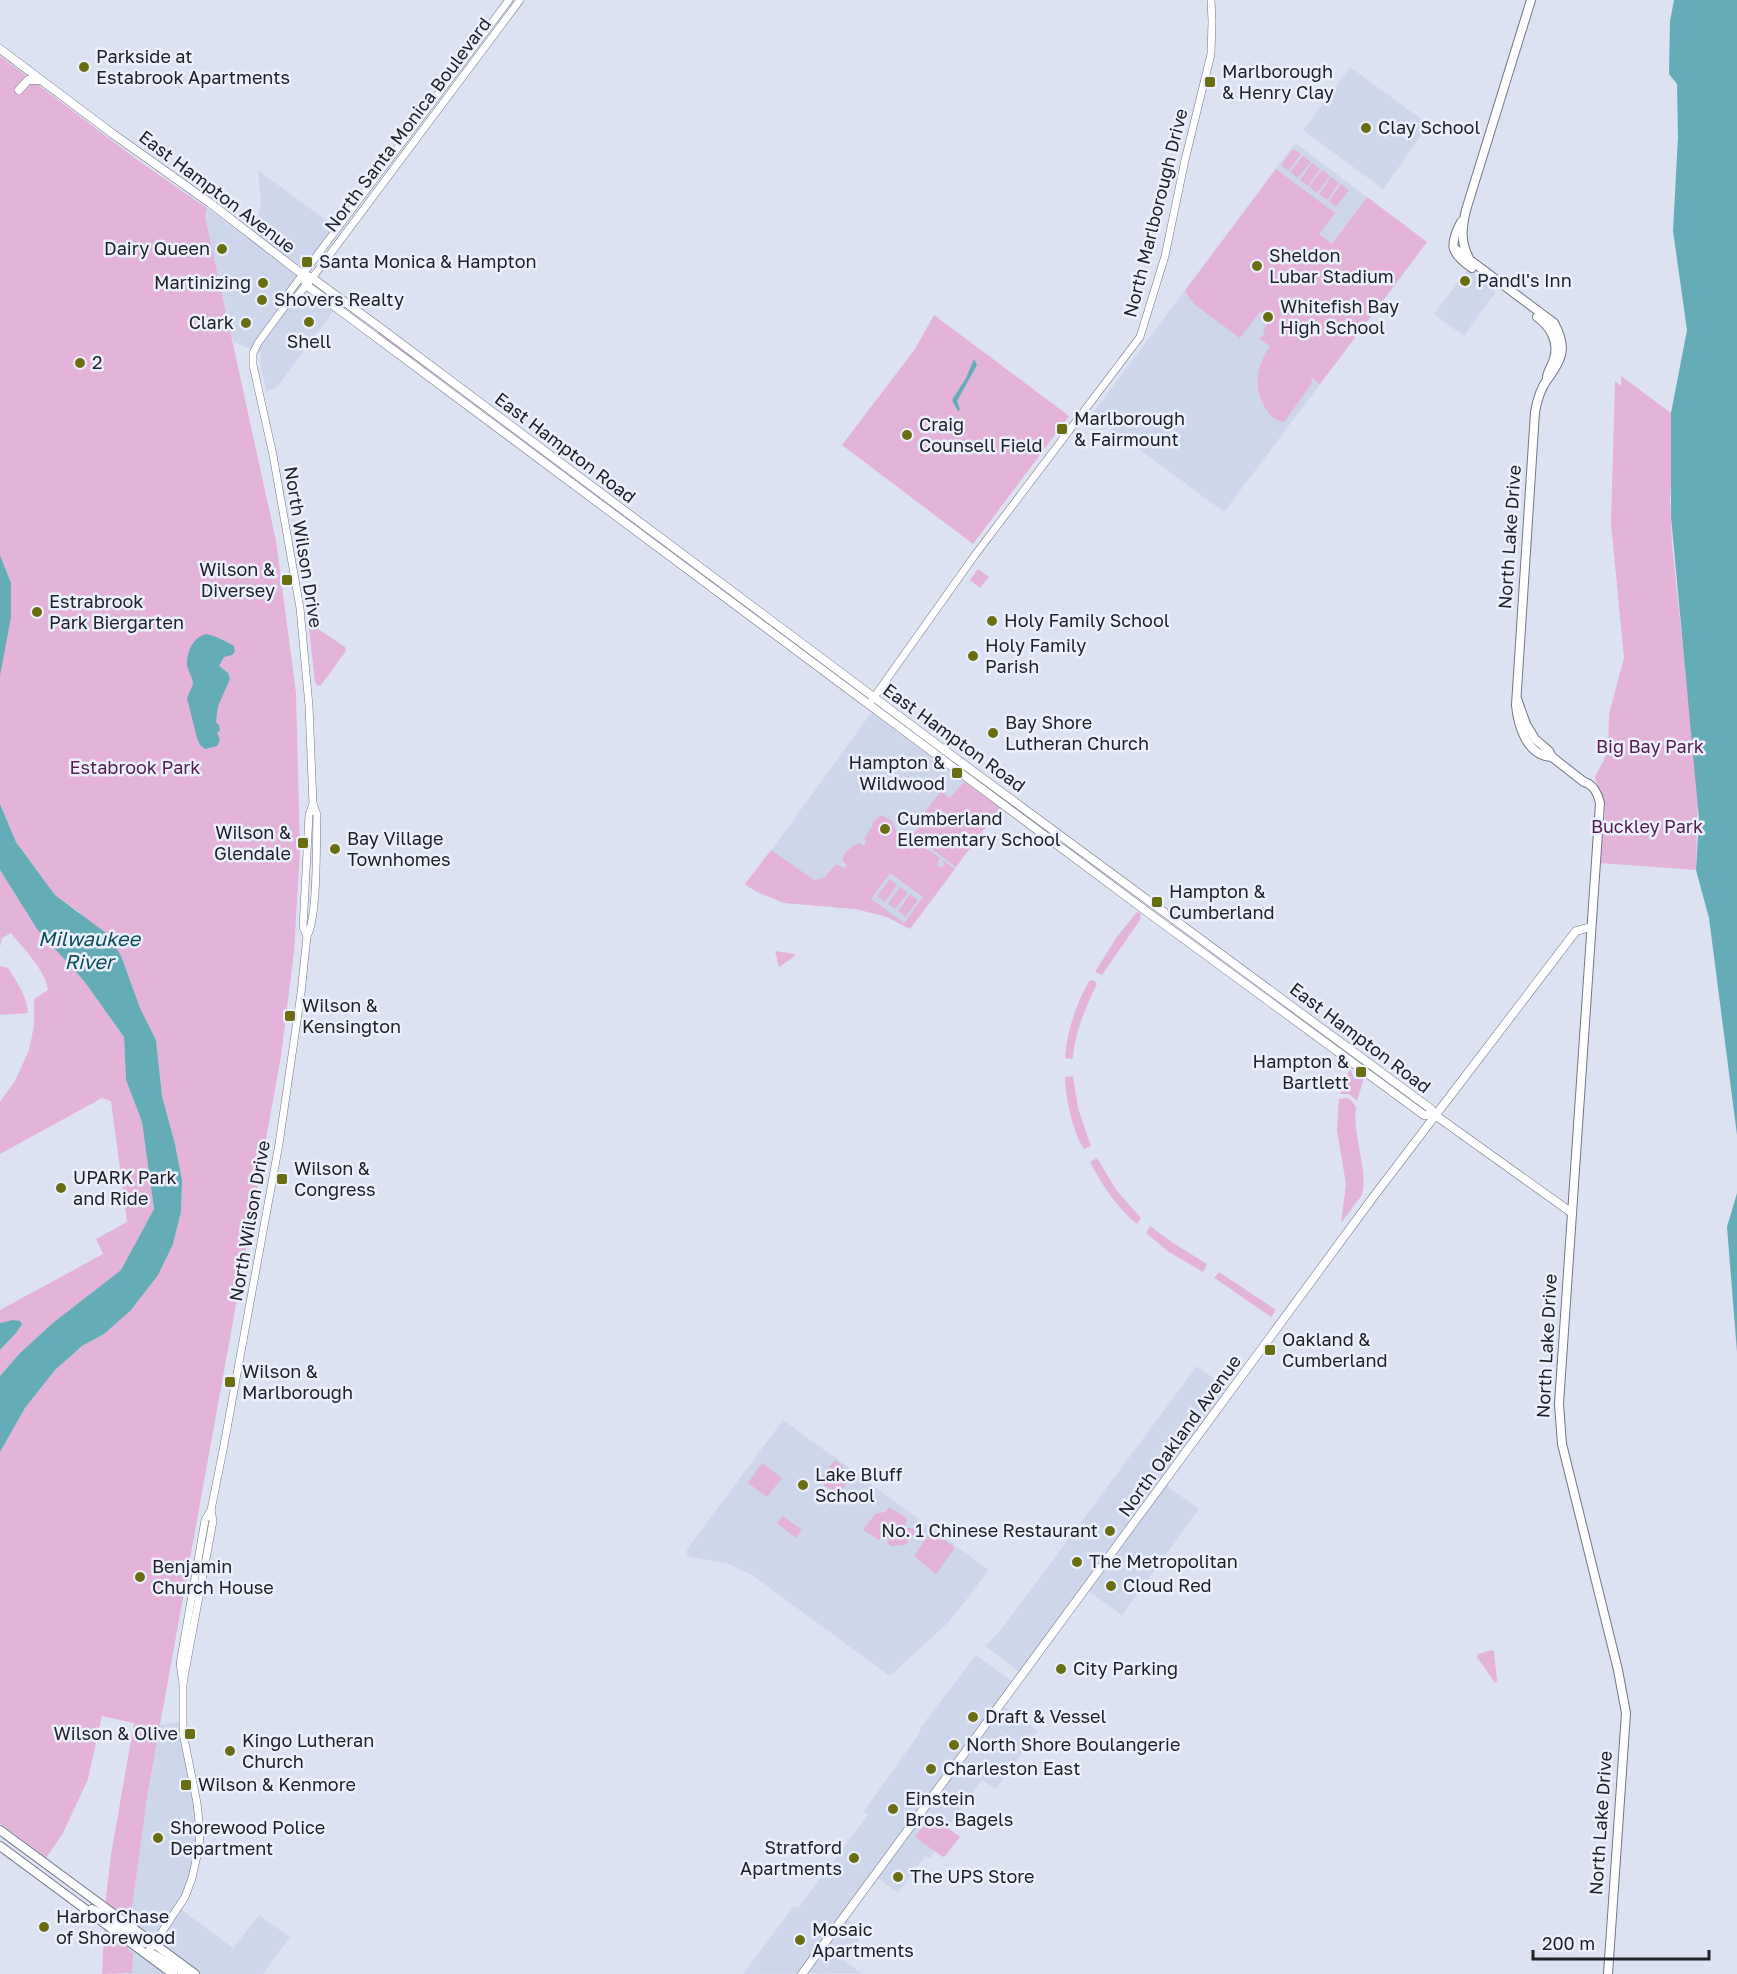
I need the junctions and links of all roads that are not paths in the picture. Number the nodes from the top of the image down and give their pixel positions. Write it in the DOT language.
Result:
graph roads {
  1 [pos="509,0"];
  2 [pos="520,0"];
  3 [pos="1211,0"];
  4 [pos="1532,0"];
  5 [pos="0,49"];
  6 [pos="43,81"];
  7 [pos="19,90"];
  8 [pos="1466,210"];
  9 [pos="1454,248"];
  10 [pos="1472,262"];
  11 [pos="303,274"];
  12 [pos="312,278"];
  13 [pos="306,285"];
  14 [pos="335,294"];
  15 [pos="329,302"];
  16 [pos="285,306"];
  17 [pos="1558,345"];
  18 [pos="1517,699"];
  19 [pos="871,701"];
  20 [pos="1535,745"];
  21 [pos="1591,927"];
  22 [pos="1435,1115"];
  23 [pos="1572,1213"];
  24 [pos="0,1830"];
  25 [pos="0,1846"];
  26 [pos="73,1900"];
  27 [pos="104,1906"];
  28 [pos="155,1943"];
  29 [pos="147,1954"];
  30 [pos="173,1974"];
  31 [pos="186,1974"];
  32 [pos="195,1974"];
  33 [pos="802,1974"];
  34 [pos="1608,1974"];
  1 -- 11 [label="street, North Santa Monica Boulevard"];
  2 -- 12 [label="street, North Santa Monica Boulevard"];
  3 -- 19 [label="street, North Marlborough Drive"];
  4 -- 8 [label="main road"];
  5 -- 6 [label="main road, East Hampton Avenue"];
  6 -- 7 [label="main road"];
  6 -- 11 [label="main road, East Hampton Avenue"];
  8 -- 9 [label="main road"];
  8 -- 10 [label="main road"];
  9 -- 10 [label="main road"];
  9 -- 17 [label="main road"];
  10 -- 17 [label="main road"];
  11 -- 12 [label="main road, East Hampton Avenue"];
  11 -- 13 [label="main road, East Hampton Avenue"];
  11 -- 16 [label="street, North Santa Monica Boulevard"];
  12 -- 13 [label="street, North Santa Monica Boulevard"];
  12 -- 14 [label="main road, East Hampton Road"];
  13 -- 15 [label="main road, East Hampton Road"];
  13 -- 16 [label="street, North Santa Monica Boulevard"];
  14 -- 15 [label="main road"];
  14 -- 19 [label="main road, East Hampton Road"];
  15 -- 19 [label="main road, East Hampton Road"];
  16 -- 28 [label="street, North Wilson Drive"];
  17 -- 18 [label="main road, North Lake Drive"];
  18 -- 20 [label="main road, North Lake Drive"];
  18 -- 20 [label="main road, North Lake Drive"];
  19 -- 22 [label="main road, East Hampton Road"];
  20 -- 21 [label="main road, North Lake Drive"];
  21 -- 22 [label="main road, North Oakland Avenue"];
  21 -- 23 [label="main road, North Lake Drive"];
  22 -- 23 [label="main road"];
  22 -- 33 [label="main road, North Oakland Avenue"];
  23 -- 34 [label="main road, North Lake Drive"];
  24 -- 27 [label="main road"];
  25 -- 26 [label="main road"];
  26 -- 27 [label="main road"];
  26 -- 28 [label="main road"];
  26 -- 29 [label="main road"];
  27 -- 28 [label="main road"];
  28 -- 29 [label="street, North Wilson Drive"];
  28 -- 32 [label="main road"];
  29 -- 30 [label="main road"];
  29 -- 31 [label="main road"];
}
